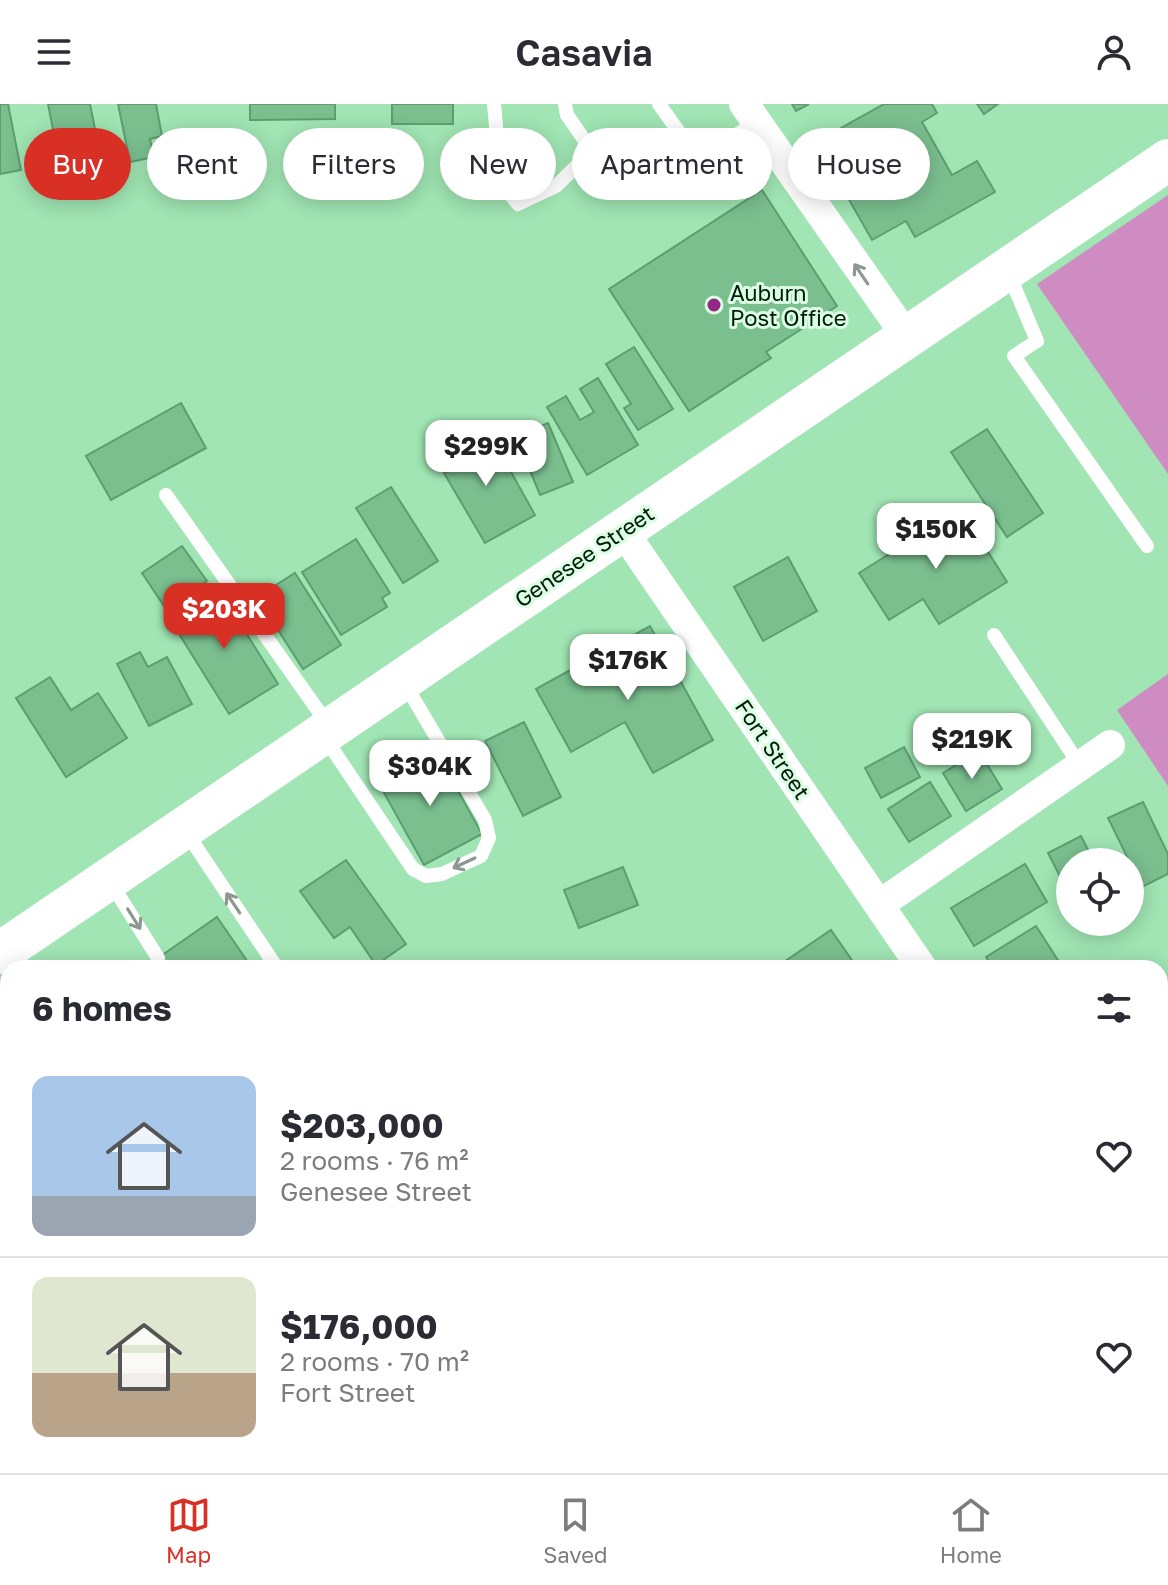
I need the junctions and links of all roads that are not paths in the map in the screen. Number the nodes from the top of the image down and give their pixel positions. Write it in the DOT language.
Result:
graph roads {
  1 [pos="494,104"];
  2 [pos="565,104"];
  3 [pos="659,104"];
  4 [pos="750,113"];
  5 [pos="1168,160"];
  6 [pos="1007,269"];
  7 [pos="907,337"];
  8 [pos="166,495"];
  9 [pos="623,531"];
  10 [pos="1147,546"];
  11 [pos="994,635"];
  12 [pos="403,681"];
  13 [pos="327,732"];
  14 [pos="1110,745"];
  15 [pos="1079,764"];
  16 [pos="184,829"];
  17 [pos="109,880"];
  18 [pos="879,905"];
  19 [pos="0,953"];
  20 [pos="158,958"];
  21 [pos="272,960"];
  22 [pos="917,960"];
  1 -- 2 [label="lane"];
  3 -- 4 [label="lane"];
  7 -- 4 [label="street, one-way"];
  5 -- 6 [label="main road, Genesee Street"];
  6 -- 7 [label="main road, Genesee Street"];
  6 -- 10 [label="lane"];
  7 -- 9 [label="main road, Genesee Street"];
  8 -- 13 [label="lane"];
  9 -- 12 [label="main road, Genesee Street"];
  9 -- 18 [label="street, Fort Street"];
  11 -- 15 [label="lane"];
  12 -- 13 [label="main road, Genesee Street"];
  12 -- 13 [label="lane, one-way"];
  13 -- 16 [label="main road, Genesee Street"];
  14 -- 15 [label="street"];
  15 -- 18 [label="street"];
  16 -- 17 [label="main road, Genesee Street"];
  21 -- 16 [label="lane, one-way"];
  17 -- 19 [label="main road, Genesee Street"];
  17 -- 20 [label="lane, one-way"];
  18 -- 22 [label="street, Fort Street"];
}
